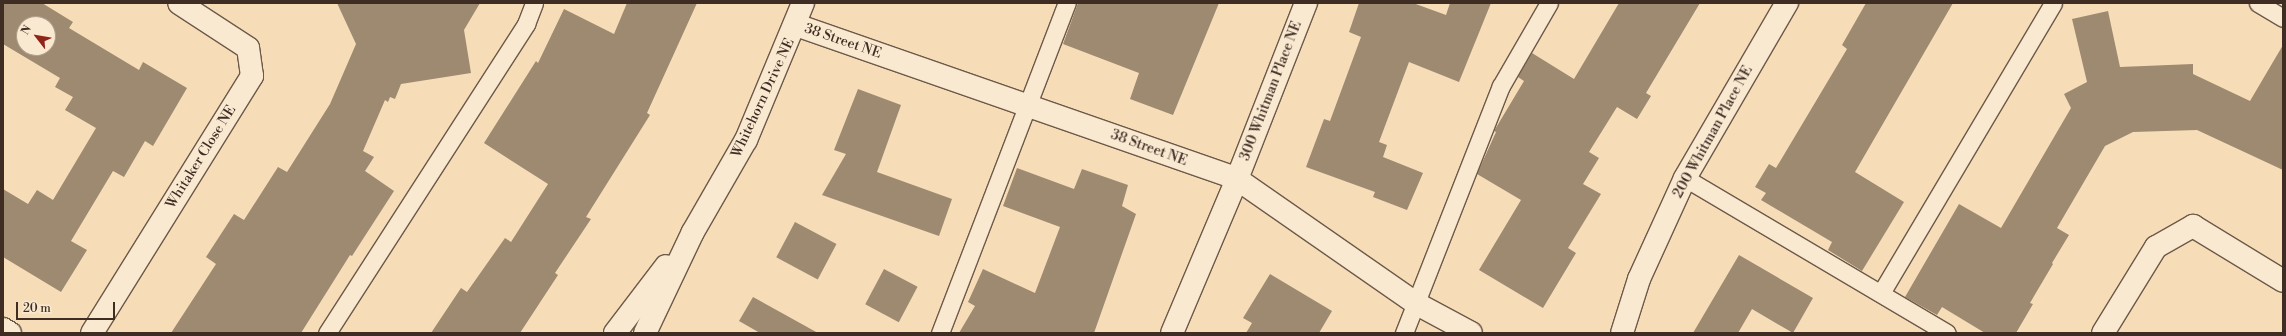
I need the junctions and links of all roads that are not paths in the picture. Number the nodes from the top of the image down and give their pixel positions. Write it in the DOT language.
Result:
graph roads {
  1 [pos="179,3"];
  2 [pos="534,3"];
  3 [pos="803,3"];
  4 [pos="1067,3"];
  5 [pos="1306,3"];
  6 [pos="1550,3"];
  7 [pos="1787,3"];
  8 [pos="2053,3"];
  9 [pos="2258,3"];
  10 [pos="2283,18"];
  11 [pos="796,25"];
  12 [pos="1029,105"];
  13 [pos="1685,178"];
  14 [pos="1237,179"];
  15 [pos="693,232"];
  16 [pos="2283,281"];
  17 [pos="1881,294"];
  18 [pos="1417,304"];
  19 [pos="3,328"];
  20 [pos="10,333"];
  21 [pos="92,333"];
  22 [pos="327,333"];
  23 [pos="615,333"];
  24 [pos="645,333"];
  25 [pos="940,333"];
  26 [pos="1172,333"];
  27 [pos="1404,333"];
  28 [pos="1471,333"];
  29 [pos="1622,333"];
  30 [pos="1947,333"];
  31 [pos="2103,333"];
  1 -- 21 [label="street, Whitaker Close NE"];
  2 -- 22 [label="lane"];
  3 -- 11 [label="street, Whitehorn Drive NE"];
  4 -- 12 [label="lane"];
  5 -- 14 [label="street, 300 Whitman Place NE"];
  6 -- 18 [label="lane"];
  7 -- 13 [label="street, 200 Whitman Place NE"];
  8 -- 17 [label="lane"];
  9 -- 10 [label="lane"];
  11 -- 12 [label="street, 38 Street NE"];
  11 -- 15 [label="street, Whitehorn Drive NE"];
  12 -- 14 [label="street, 38 Street NE"];
  12 -- 25 [label="lane"];
  13 -- 17 [label="lane"];
  13 -- 29 [label="street, 200 Whitman Place NE"];
  14 -- 18 [label="street, 38 Street NE"];
  14 -- 26 [label="street, 300 Whitman Place NE"];
  15 -- 23 [label="street, Whitehorn Drive NE"];
  15 -- 24 [label="street, Whitehorn Drive NE"];
  16 -- 31 [label="street"];
  17 -- 30 [label="lane"];
  18 -- 27 [label="lane"];
  18 -- 28 [label="street, 38 Street NE"];
  19 -- 20 [label="street"];
}
